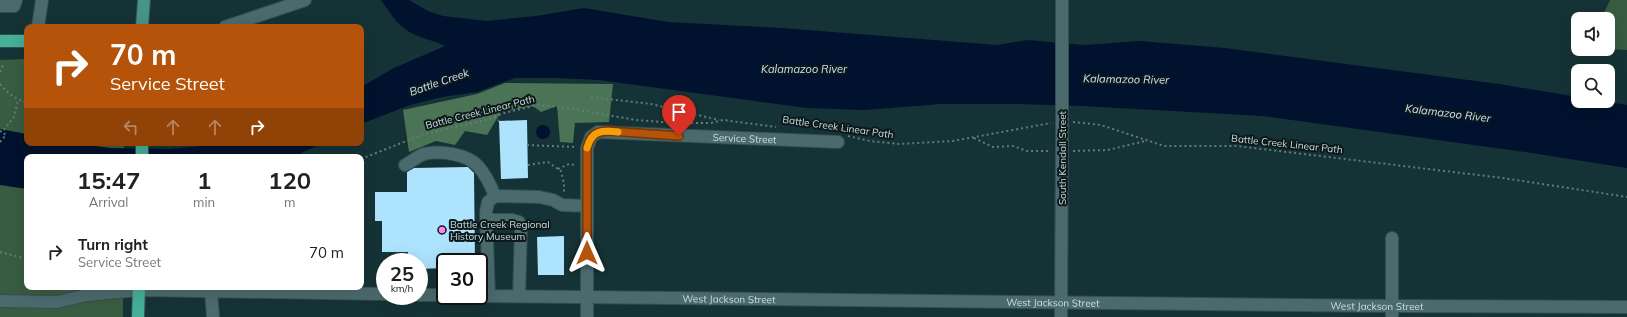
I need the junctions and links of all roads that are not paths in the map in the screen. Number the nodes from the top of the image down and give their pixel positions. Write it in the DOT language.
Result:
graph roads {
  1 [pos="16,0"];
  2 [pos="42,0"];
  3 [pos="144,0"];
  4 [pos="305,0"];
  5 [pos="1062,0"];
  6 [pos="0,6"];
  7 [pos="38,24"];
  8 [pos="142,24"];
  9 [pos="234,24"];
  10 [pos="0,41"];
  11 [pos="24,41"];
  12 [pos="840,139"];
  13 [pos="405,165"];
  14 [pos="495,196"];
  15 [pos="587,206"];
  16 [pos="487,220"];
  17 [pos="1392,238"];
  18 [pos="486,253"];
  19 [pos="124,290"];
  20 [pos="139,290"];
  21 [pos="187,290"];
  22 [pos="211,291"];
  23 [pos="376,294"];
  24 [pos="488,296"];
  25 [pos="519,296"];
  26 [pos="587,297"];
  27 [pos="0,302"];
  28 [pos="1062,302"];
  29 [pos="1627,307"];
  30 [pos="1392,311"];
  31 [pos="1452,312"];
  32 [pos="138,317"];
  33 [pos="214,317"];
  34 [pos="587,317"];
  35 [pos="1061,317"];
  1 -- 6 [label="street"];
  2 -- 7 [label="street"];
  3 -- 8 [label="main road"];
  4 -- 9 [label="street"];
  5 -- 28 [label="street, South Kendall Street, bridge"];
  10 -- 11 [label="highway"];
  12 -- 15 [label="street, Service Street"];
  13 -- 14 [label="street"];
  14 -- 15 [label="street"];
  14 -- 16 [label="street"];
  15 -- 26 [label="street"];
  16 -- 18 [label="street"];
  16 -- 25 [label="street"];
  17 -- 30 [label="street"];
  19 -- 27 [label="street"];
  20 -- 32 [label="highway"];
  21 -- 22 [label="street"];
  22 -- 23 [label="street"];
  22 -- 33 [label="street"];
  24 -- 25 [label="street, West Jackson Street"];
  25 -- 26 [label="street, West Jackson Street"];
  26 -- 28 [label="street, West Jackson Street"];
  26 -- 34 [label="street"];
  28 -- 30 [label="street, West Jackson Street"];
  28 -- 35 [label="street, South Kendall Street"];
  29 -- 31 [label="street, West Jackson Street"];
  30 -- 31 [label="street, West Jackson Street"];
}
